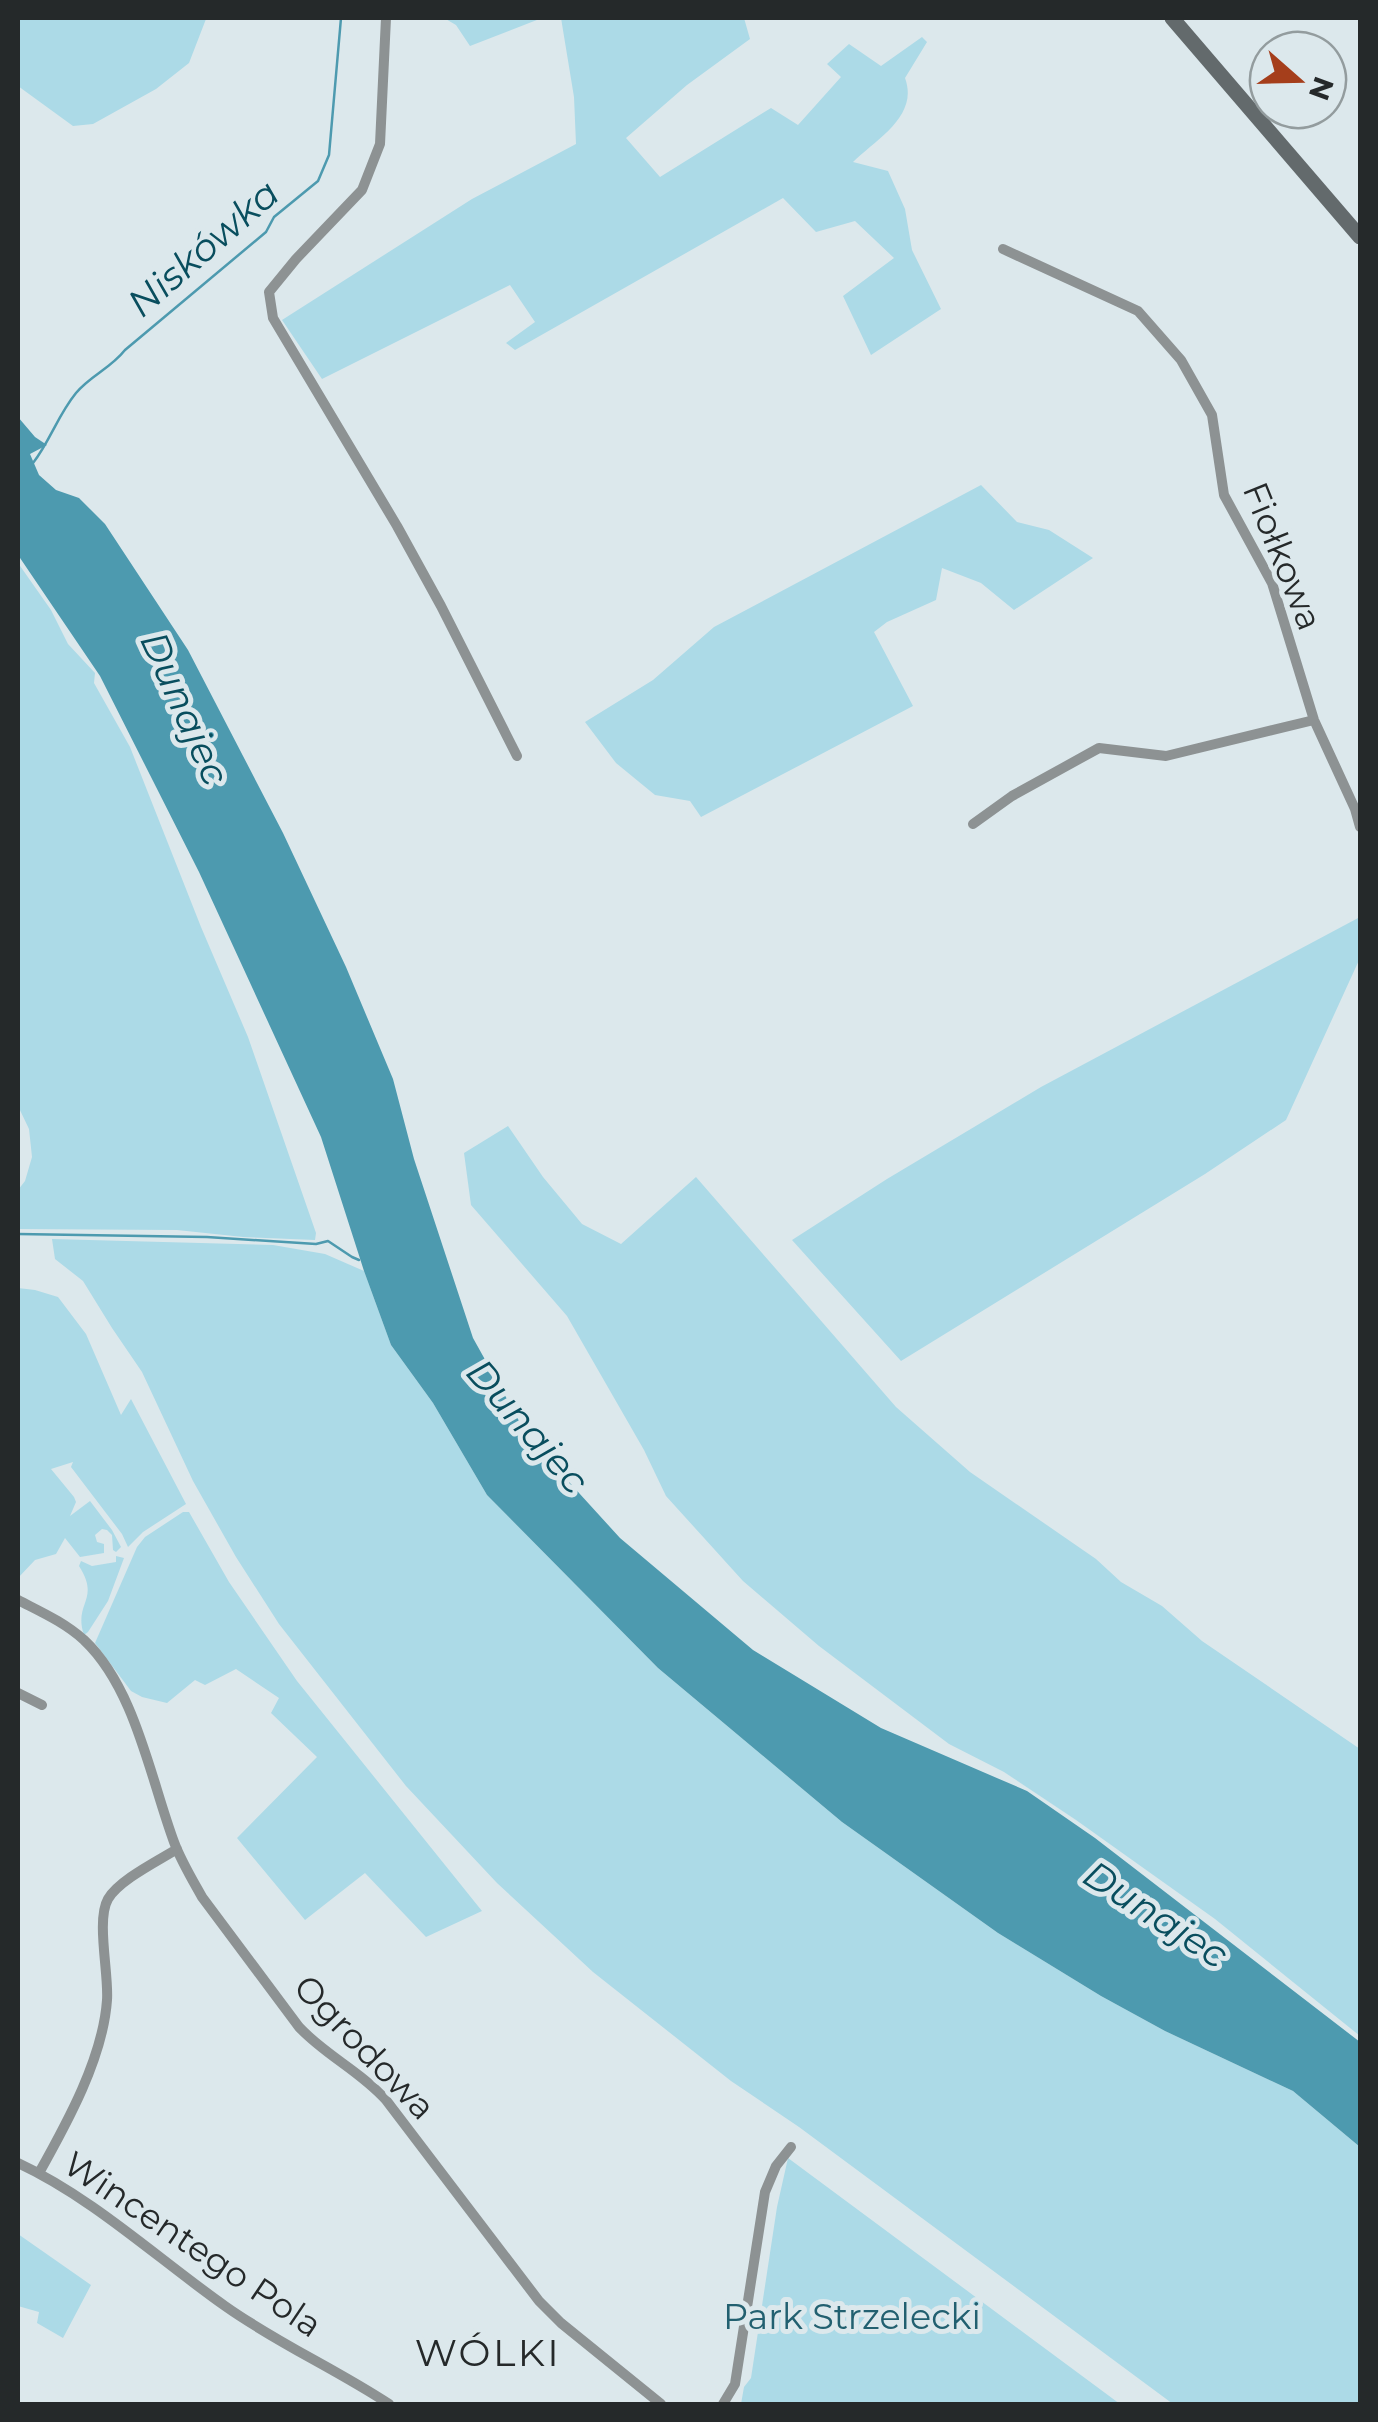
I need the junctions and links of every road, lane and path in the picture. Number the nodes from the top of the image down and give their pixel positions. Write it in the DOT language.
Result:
graph roads {
  1 [pos="386,18"];
  2 [pos="1172,18"];
  3 [pos="1360,237"];
  4 [pos="1003,249"];
  5 [pos="1314,720"];
  6 [pos="517,756"];
  7 [pos="973,824"];
  8 [pos="1360,828"];
  9 [pos="18,1600"];
  10 [pos="18,1693"];
  11 [pos="42,1705"];
  12 [pos="177,1849"];
  13 [pos="792,2147"];
  14 [pos="18,2163"];
  15 [pos="39,2173"];
  16 [pos="389,2404"];
  17 [pos="662,2404"];
  18 [pos="723,2404"];
  1 -- 6 [label="street"];
  2 -- 3 [label="street"];
  4 -- 5 [label="street, Fiołkowa"];
  5 -- 7 [label="street"];
  5 -- 8 [label="street, Fiołkowa"];
  9 -- 12 [label="street, Ogrodowa"];
  10 -- 11 [label="street"];
  12 -- 15 [label="street"];
  12 -- 17 [label="street, Ogrodowa"];
  13 -- 18 [label="street"];
  14 -- 15 [label="street, Wincentego Pola"];
  15 -- 16 [label="street, Wincentego Pola"];
}
